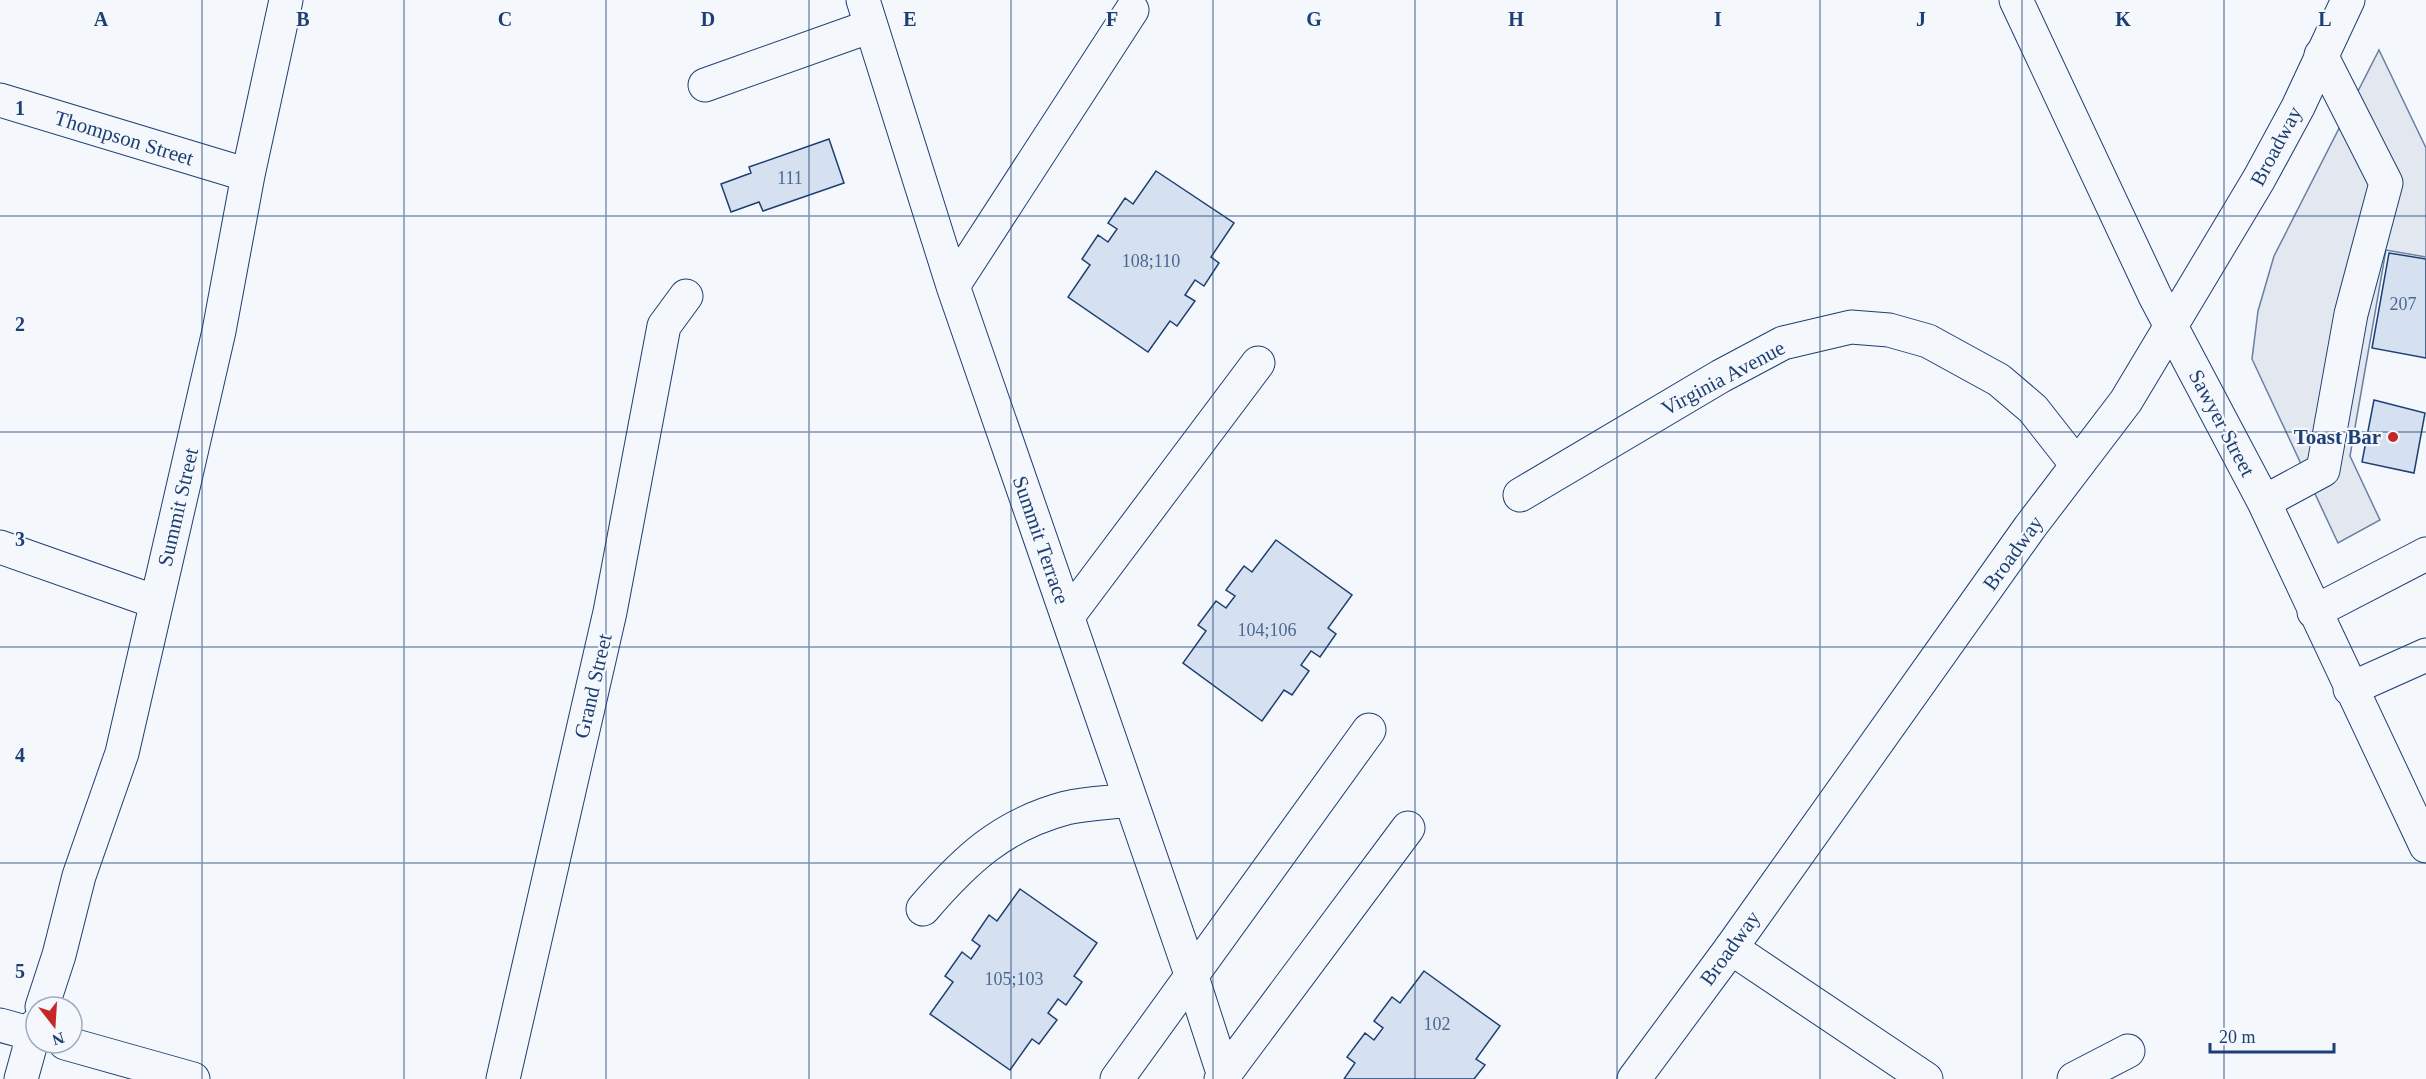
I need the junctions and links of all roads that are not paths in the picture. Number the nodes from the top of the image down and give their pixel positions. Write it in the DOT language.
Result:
graph roads {
  1 [pos="286,0"];
  2 [pos="2016,0"];
  3 [pos="2348,0"];
  4 [pos="1132,10"];
  5 [pos="867,13"];
  6 [pos="2321,55"];
  7 [pos="705,85"];
  8 [pos="0,100"];
  9 [pos="248,175"];
  10 [pos="953,286"];
  11 [pos="686,297"];
  12 [pos="2172,328"];
  13 [pos="1258,363"];
  14 [pos="2077,465"];
  15 [pos="1520,495"];
  16 [pos="2264,502"];
  17 [pos="0,547"];
  18 [pos="2426,554"];
  19 [pos="156,602"];
  20 [pos="2314,612"];
  21 [pos="1068,616"];
  22 [pos="2426,654"];
  23 [pos="2350,689"];
  24 [pos="1369,730"];
  25 [pos="1130,800"];
  26 [pos="1408,828"];
  27 [pos="2426,846"];
  28 [pos="923,909"];
  29 [pos="1731,948"];
  30 [pos="1192,976"];
  31 [pos="46,995"];
  32 [pos="0,1025"];
  33 [pos="24,1025"];
  34 [pos="84,1048"];
  35 [pos="2128,1051"];
  36 [pos="28,1055"];
  37 [pos="1223,1078"];
  38 [pos="21,1079"];
  39 [pos="193,1079"];
  40 [pos="503,1079"];
  41 [pos="1117,1079"];
  42 [pos="1634,1079"];
  43 [pos="1926,1079"];
  44 [pos="2074,1079"];
  1 -- 9 [label="street, Summit Street"];
  2 -- 12 [label="street, Sawyer Street"];
  3 -- 6 [label="street, Broadway"];
  4 -- 10 [label="street"];
  5 -- 7 [label="street"];
  5 -- 10 [label="street, Summit Terrace"];
  6 -- 12 [label="street, Broadway"];
  6 -- 16 [label="street"];
  8 -- 9 [label="street, Thompson Street"];
  9 -- 19 [label="street, Summit Street"];
  10 -- 21 [label="street, Summit Terrace"];
  11 -- 40 [label="street, Grand Street"];
  12 -- 14 [label="street, Broadway"];
  12 -- 16 [label="street, Sawyer Street"];
  13 -- 21 [label="street"];
  14 -- 15 [label="street, Virginia Avenue"];
  14 -- 29 [label="street, Broadway"];
  16 -- 20 [label="street, Sawyer Street"];
  17 -- 19 [label="street"];
  18 -- 20 [label="street"];
  19 -- 31 [label="street, Summit Street"];
  20 -- 23 [label="street, Sawyer Street"];
  21 -- 25 [label="street, Summit Terrace"];
  22 -- 23 [label="street"];
  23 -- 27 [label="street, Sawyer Street"];
  24 -- 30 [label="street"];
  25 -- 28 [label="street"];
  25 -- 30 [label="street, Summit Terrace"];
  26 -- 37 [label="street"];
  29 -- 42 [label="street, Broadway"];
  29 -- 43 [label="street"];
  30 -- 37 [label="street, Summit Terrace"];
  30 -- 41 [label="street"];
  32 -- 33 [label="street"];
  34 -- 39 [label="street"];
  35 -- 44 [label="street"];
  36 -- 38 [label="street, Summit Street"];
}
